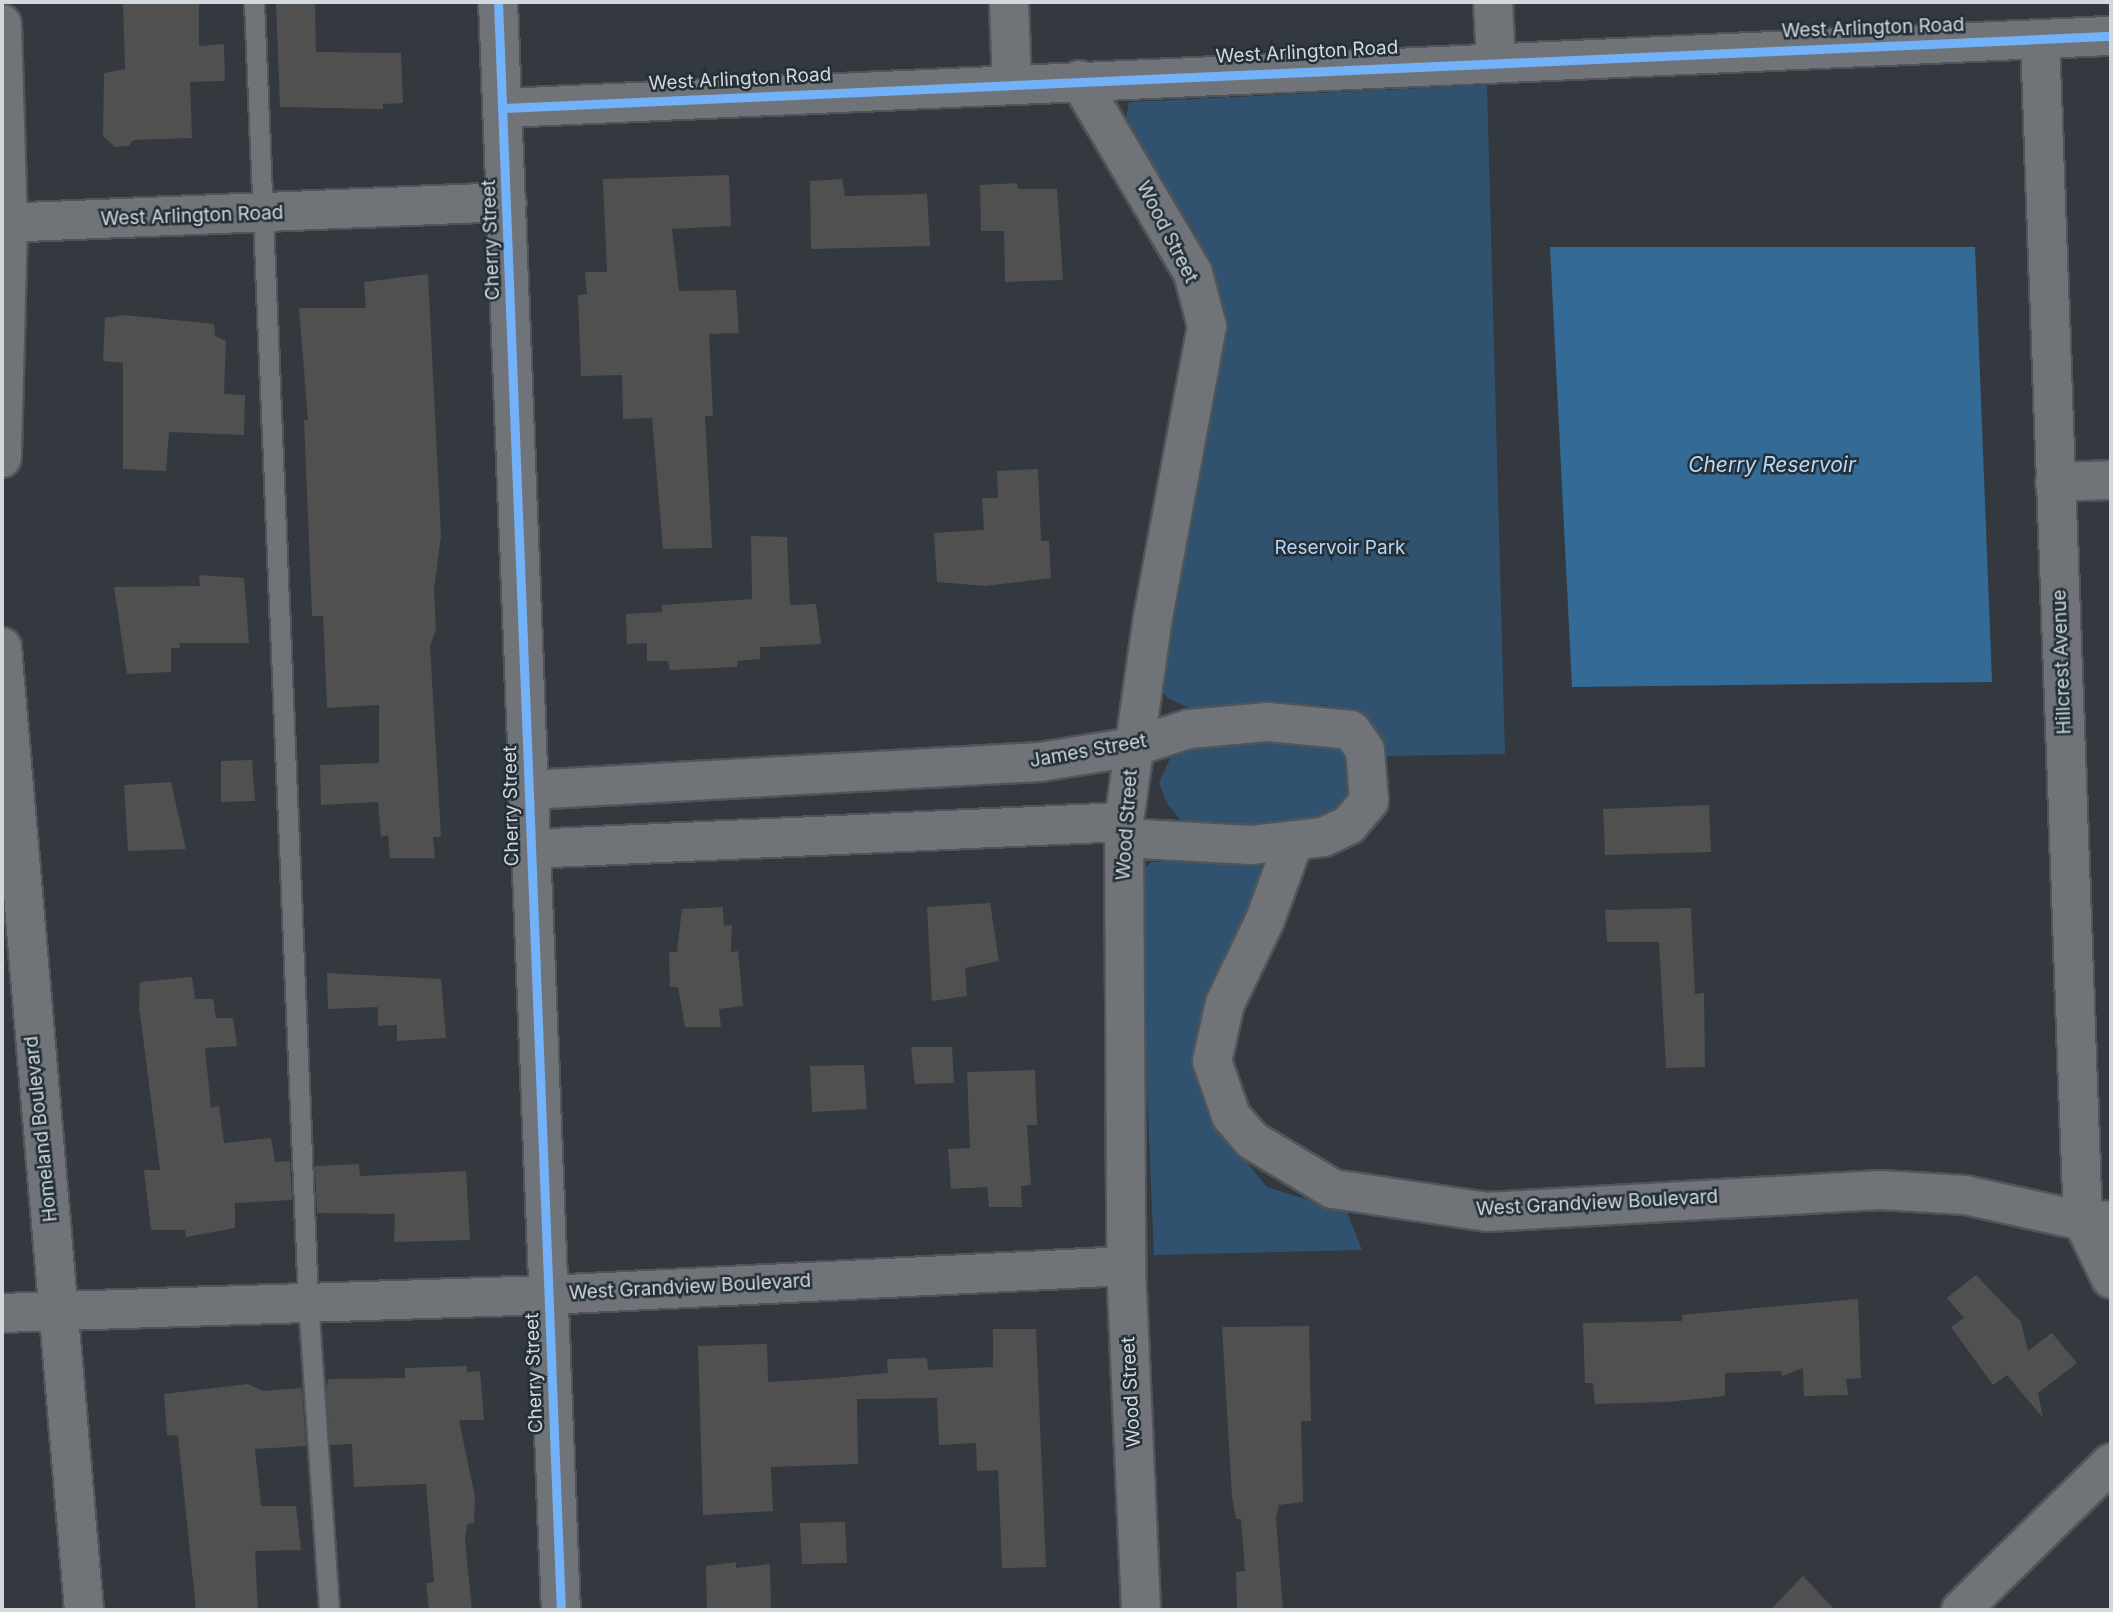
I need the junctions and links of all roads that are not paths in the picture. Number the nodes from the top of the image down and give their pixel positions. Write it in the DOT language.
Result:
graph roads {
  1 [pos="254,2"];
  2 [pos="499,2"];
  3 [pos="1009,2"];
  4 [pos="1493,2"];
  5 [pos="2,24"];
  6 [pos="2111,36"];
  7 [pos="2040,39"];
  8 [pos="1496,60"];
  9 [pos="1079,80"];
  10 [pos="1012,84"];
  11 [pos="504,108"];
  12 [pos="507,202"];
  13 [pos="264,214"];
  14 [pos="5,223"];
  15 [pos="2,458"];
  16 [pos="2111,480"];
  17 [pos="2055,482"];
  18 [pos="2,647"];
  19 [pos="1133,747"];
  20 [pos="529,790"];
  21 [pos="1124,830"];
  22 [pos="1293,843"];
  23 [pos="529,849"];
  24 [pos="2097,1220"];
  25 [pos="1126,1266"];
  26 [pos="2111,1279"];
  27 [pos="548,1295"];
  28 [pos="308,1301"];
  29 [pos="61,1310"];
  30 [pos="2,1313"];
  31 [pos="2111,1463"];
  32 [pos="84,1610"];
  33 [pos="329,1610"];
  34 [pos="561,1610"];
  35 [pos="1141,1610"];
  36 [pos="1961,1610"];
  1 -- 13 [label="lane"];
  2 -- 11 [label="street, Cherry Street"];
  3 -- 10 [label="street"];
  4 -- 8 [label="street"];
  5 -- 14 [label="street"];
  6 -- 7 [label="street, West Arlington Road"];
  7 -- 8 [label="street, West Arlington Road"];
  7 -- 17 [label="street, Hillcrest Avenue"];
  8 -- 9 [label="street, West Arlington Road"];
  9 -- 10 [label="street, West Arlington Road"];
  9 -- 19 [label="street, Wood Street"];
  10 -- 11 [label="street, West Arlington Road"];
  11 -- 12 [label="street, Cherry Street"];
  12 -- 13 [label="street, West Arlington Road"];
  12 -- 20 [label="street, Cherry Street"];
  13 -- 14 [label="street, West Arlington Road"];
  13 -- 28 [label="lane"];
  14 -- 15 [label="street"];
  16 -- 17 [label="street"];
  17 -- 24 [label="street, Hillcrest Avenue"];
  18 -- 29 [label="street, Homeland Boulevard"];
  19 -- 20 [label="street, James Street"];
  19 -- 21 [label="street, Wood Street"];
  19 -- 22 [label="street, James Street"];
  20 -- 23 [label="street, Cherry Street"];
  21 -- 22 [label="street, James Street"];
  21 -- 23 [label="street, James Street"];
  21 -- 25 [label="street, Wood Street"];
  22 -- 24 [label="street, West Grandview Boulevard"];
  23 -- 27 [label="street, Cherry Street"];
  24 -- 26 [label="street, Hillcrest Avenue"];
  25 -- 27 [label="street, West Grandview Boulevard"];
  25 -- 35 [label="street, Wood Street"];
  27 -- 28 [label="street, West Grandview Boulevard"];
  27 -- 34 [label="street, Cherry Street"];
  28 -- 29 [label="street, West Grandview Boulevard"];
  28 -- 33 [label="lane"];
  29 -- 30 [label="street, West Grandview Boulevard"];
  29 -- 32 [label="street, Homeland Boulevard"];
  31 -- 36 [label="street"];
}
